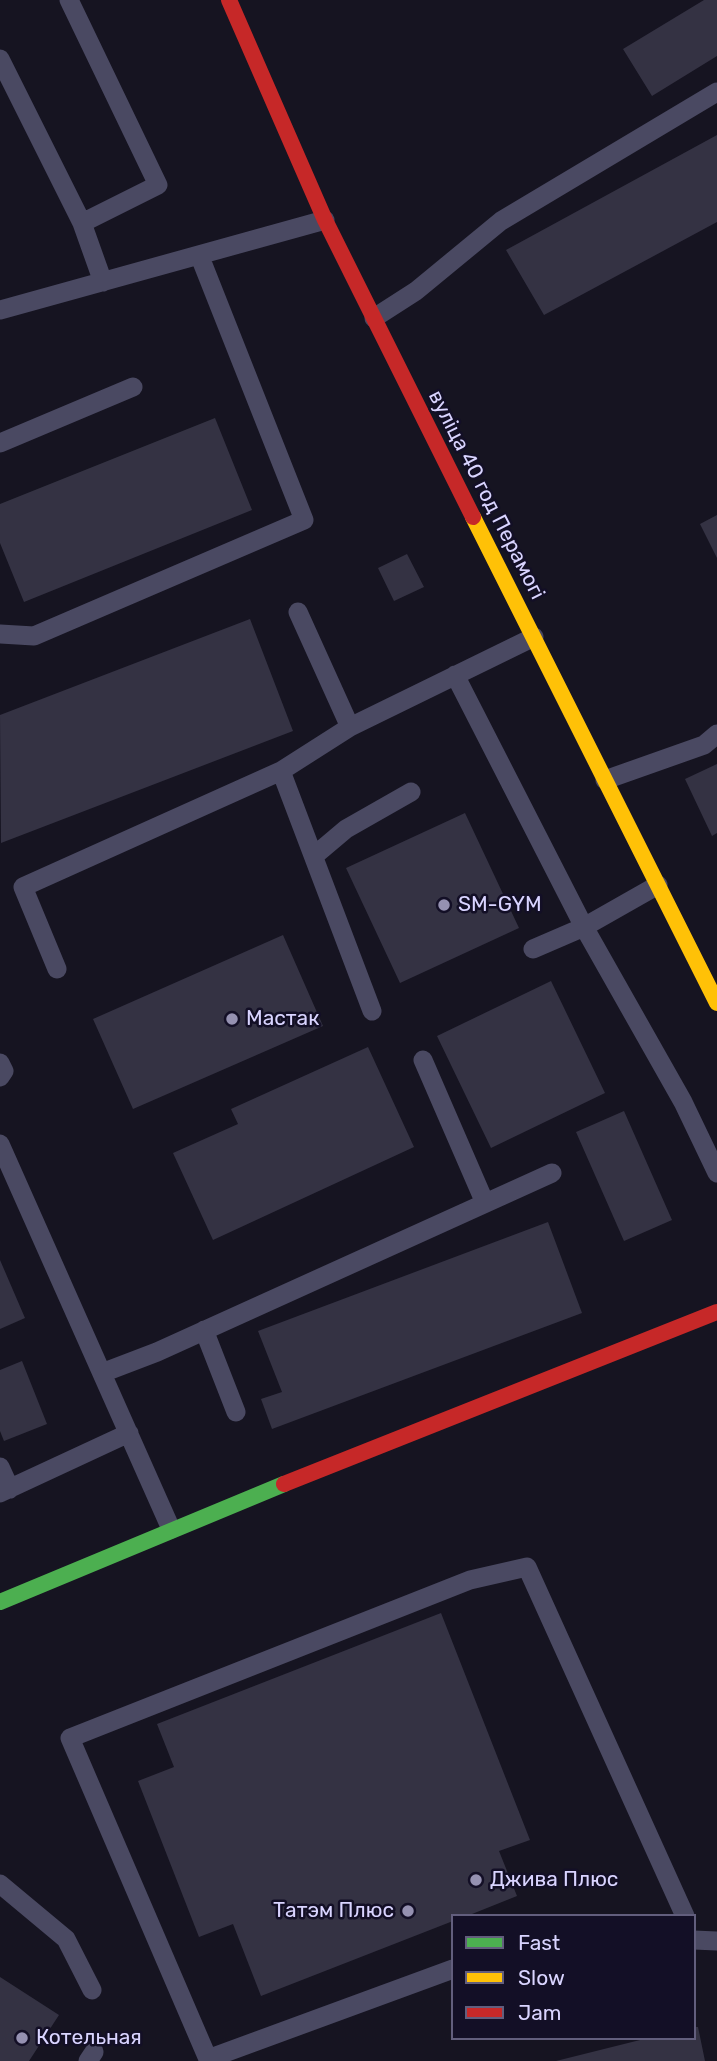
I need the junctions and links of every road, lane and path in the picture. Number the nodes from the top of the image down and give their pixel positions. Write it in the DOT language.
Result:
graph roads {
  1 [pos="69,0"];
  2 [pos="229,0"];
  3 [pos="0,59"];
  4 [pos="717,92"];
  5 [pos="325,220"];
  6 [pos="82,223"];
  7 [pos="200,257"];
  8 [pos="103,282"];
  9 [pos="0,310"];
  10 [pos="374,318"];
  11 [pos="133,387"];
  12 [pos="0,443"];
  13 [pos="298,612"];
  14 [pos="0,634"];
  15 [pos="534,637"];
  16 [pos="455,675"];
  17 [pos="350,726"];
  18 [pos="717,734"];
  19 [pos="281,771"];
  20 [pos="606,780"];
  21 [pos="411,792"];
  22 [pos="314,856"];
  23 [pos="658,886"];
  24 [pos="583,927"];
  25 [pos="533,949"];
  26 [pos="57,969"];
  27 [pos="717,1003"];
  28 [pos="372,1010"];
  29 [pos="423,1060"];
  30 [pos="0,1063"];
  31 [pos="0,1077"];
  32 [pos="0,1144"];
  33 [pos="552,1173"];
  34 [pos="717,1173"];
  35 [pos="485,1203"];
  36 [pos="717,1312"];
  37 [pos="204,1330"];
  38 [pos="102,1373"];
  39 [pos="236,1412"];
  40 [pos="129,1433"];
  41 [pos="0,1467"];
  42 [pos="5,1491"];
  43 [pos="171,1529"];
  44 [pos="0,1602"];
  45 [pos="0,1884"];
  46 [pos="684,1914"];
  47 [pos="696,1939"];
  48 [pos="717,1941"];
  49 [pos="451,1970"];
  50 [pos="92,1990"];
  1 -- 6 [label="lane"];
  2 -- 5 [label="street, вуліца 40 год Перамогі"];
  3 -- 6 [label="lane"];
  4 -- 10 [label="lane"];
  5 -- 7 [label="lane"];
  5 -- 10 [label="street, вуліца 40 год Перамогі"];
  6 -- 8 [label="lane"];
  7 -- 8 [label="lane"];
  7 -- 14 [label="lane"];
  8 -- 9 [label="lane"];
  10 -- 15 [label="street, вуліца 40 год Перамогі"];
  11 -- 12 [label="lane"];
  13 -- 17 [label="lane"];
  15 -- 16 [label="lane"];
  15 -- 20 [label="street, вуліца 40 год Перамогі"];
  16 -- 17 [label="lane"];
  16 -- 24 [label="lane"];
  17 -- 19 [label="lane"];
  18 -- 20 [label="lane"];
  19 -- 22 [label="lane"];
  19 -- 26 [label="lane"];
  20 -- 23 [label="street, вуліца 40 год Перамогі"];
  21 -- 22 [label="lane"];
  22 -- 28 [label="lane"];
  23 -- 24 [label="lane"];
  23 -- 27 [label="street, вуліца 40 год Перамогі"];
  24 -- 25 [label="lane"];
  24 -- 34 [label="lane"];
  29 -- 35 [label="lane"];
  30 -- 31 [label="lane"];
  32 -- 38 [label="lane"];
  33 -- 35 [label="lane"];
  35 -- 37 [label="lane"];
  36 -- 43 [label="street"];
  37 -- 38 [label="lane"];
  37 -- 39 [label="lane"];
  38 -- 40 [label="lane"];
  40 -- 42 [label="lane"];
  40 -- 43 [label="lane"];
  41 -- 42 [label="lane"];
  43 -- 44 [label="street"];
  45 -- 50 [label="lane"];
  46 -- 49 [label="lane"];
  47 -- 48 [label="lane"];
}
